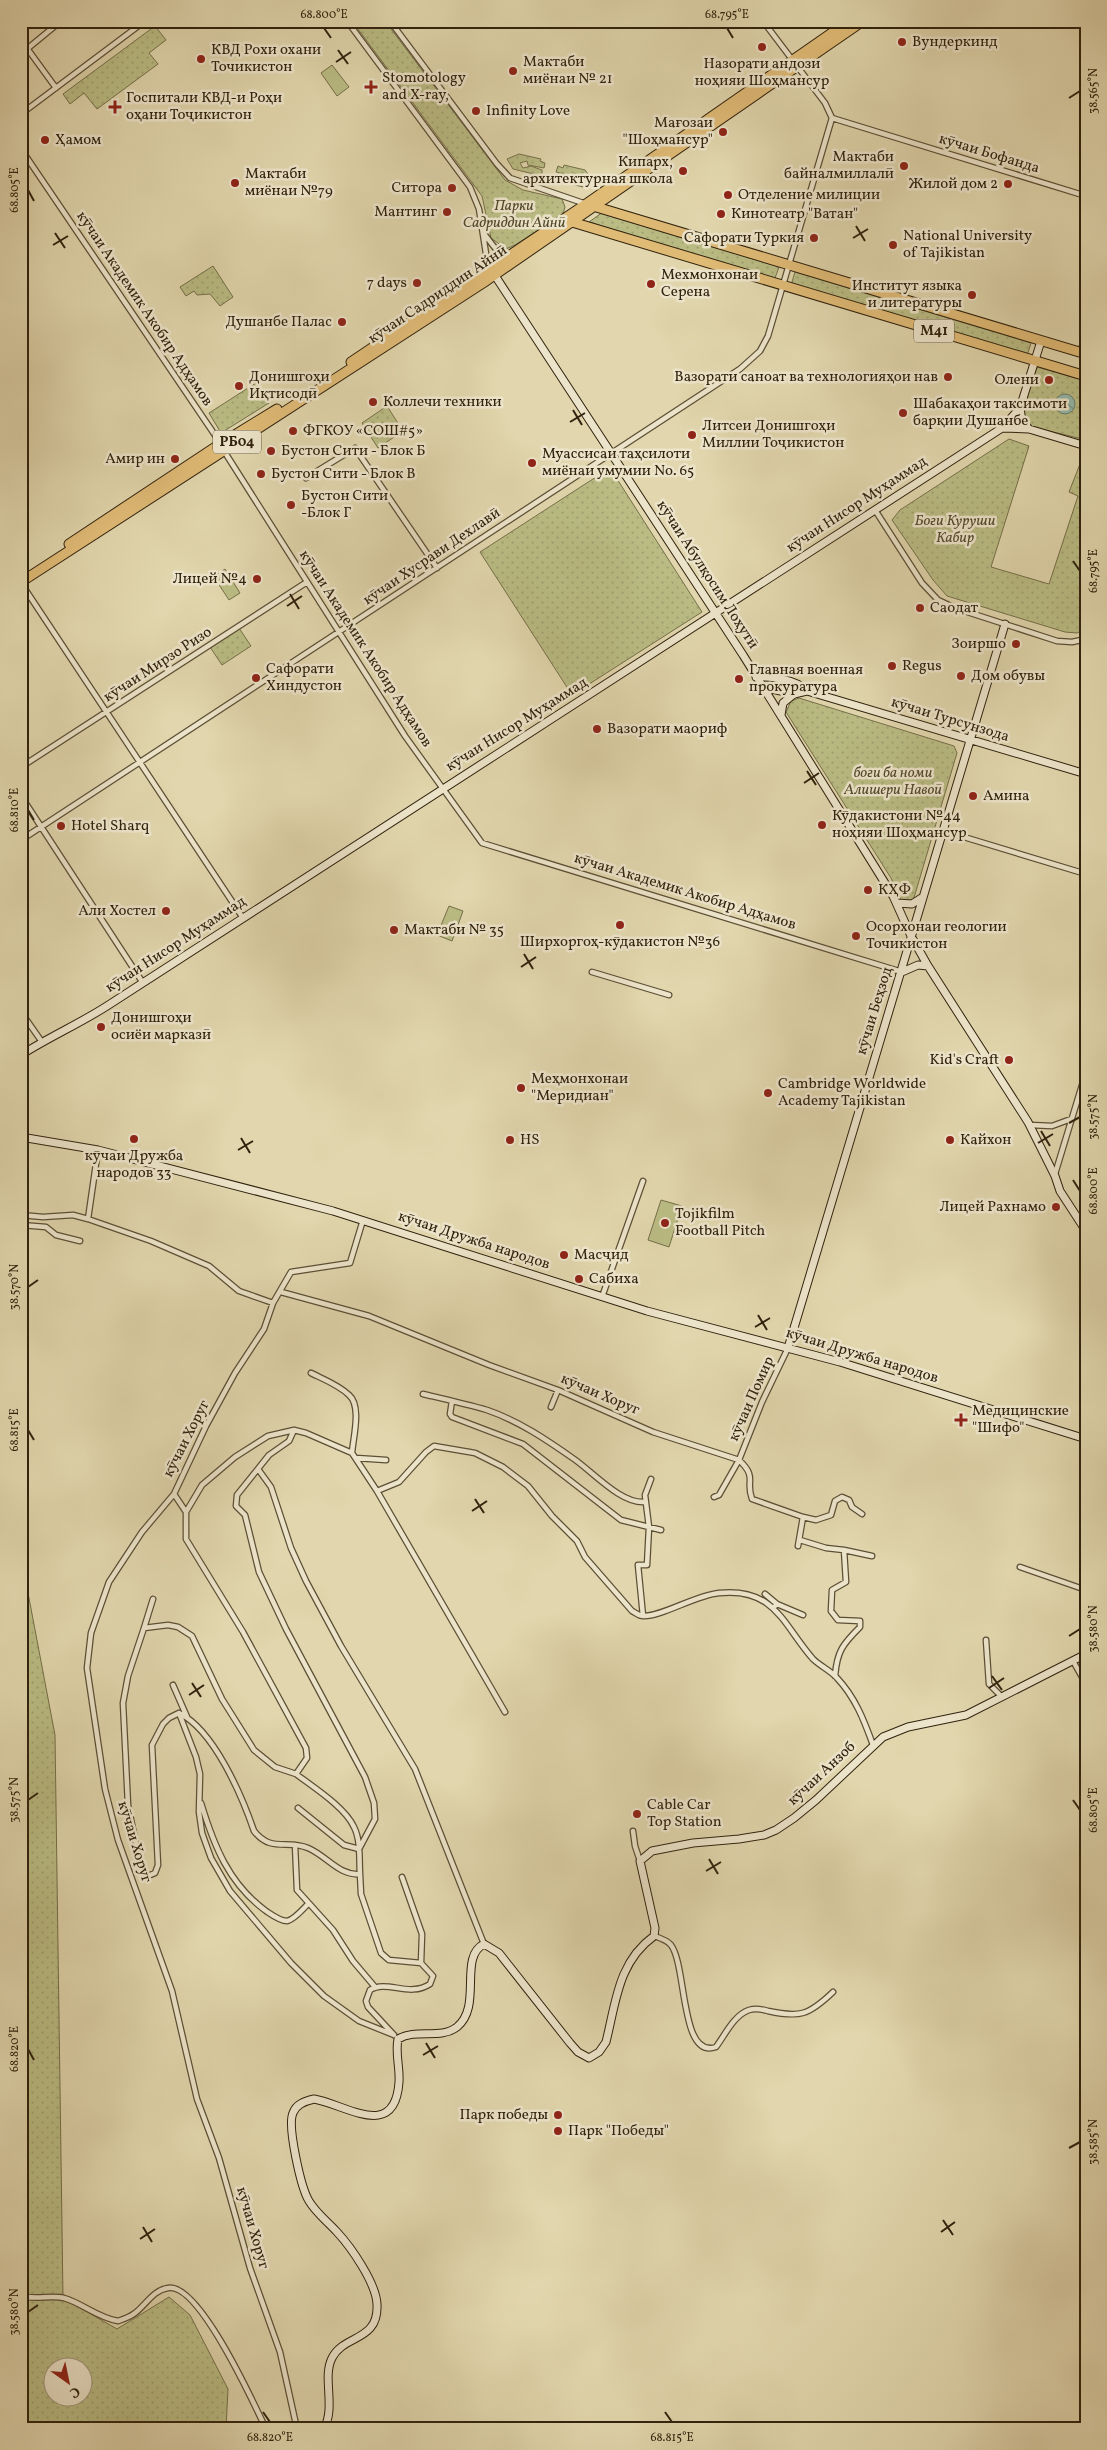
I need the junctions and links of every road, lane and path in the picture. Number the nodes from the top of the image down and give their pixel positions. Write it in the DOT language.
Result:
graph roads {
  1 [pos="61,21"];
  2 [pos="347,21"];
  3 [pos="390,21"];
  4 [pos="763,21"];
  5 [pos="849,21"];
  6 [pos="863,21"];
  7 [pos="144,22"];
  8 [pos="21,40"];
  9 [pos="27,49"];
  10 [pos="795,63"];
  11 [pos="56,88"];
  12 [pos="21,114"];
  13 [pos="832,118"];
  14 [pos="682,141"];
  15 [pos="21,149"];
  16 [pos="1086,196"];
  17 [pos="586,204"];
  18 [pos="595,206"];
  19 [pos="572,222"];
  20 [pos="484,234"];
  21 [pos="513,257"];
  22 [pos="788,264"];
  23 [pos="492,271"];
  24 [pos="782,285"];
  25 [pos="1086,338"];
  26 [pos="1041,341"];
  27 [pos="1084,354"];
  28 [pos="1034,361"];
  29 [pos="1086,376"];
  30 [pos="1020,408"];
  31 [pos="1002,428"];
  32 [pos="1029,429"];
  33 [pos="1086,446"];
  34 [pos="222,447"];
  35 [pos="610,452"];
  36 [pos="306,478"];
  37 [pos="875,510"];
  38 [pos="437,568"];
  39 [pos="21,576"];
  40 [pos="307,582"];
  41 [pos="21,583"];
  42 [pos="715,613"];
  43 [pos="1005,624"];
  44 [pos="340,632"];
  45 [pos="1086,639"];
  46 [pos="756,676"];
  47 [pos="763,687"];
  48 [pos="807,691"];
  49 [pos="794,694"];
  50 [pos="107,713"];
  51 [pos="781,716"];
  52 [pos="971,741"];
  53 [pos="140,763"];
  54 [pos="21,767"];
  55 [pos="1086,774"];
  56 [pos="442,788"];
  57 [pos="21,796"];
  58 [pos="42,827"];
  59 [pos="944,831"];
  60 [pos="21,840"];
  61 [pos="1086,874"];
  62 [pos="924,897"];
  63 [pos="897,903"];
  64 [pos="242,918"];
  65 [pos="911,936"];
  66 [pos="928,966"];
  67 [pos="592,972"];
  68 [pos="902,972"];
  69 [pos="143,983"];
  70 [pos="669,995"];
  71 [pos="21,1012"];
  72 [pos="42,1042"];
  73 [pos="21,1056"];
  74 [pos="1086,1072"];
  75 [pos="1071,1119"];
  76 [pos="1030,1125"];
  77 [pos="21,1137"];
  78 [pos="98,1150"];
  79 [pos="1055,1176"];
  80 [pos="643,1182"];
  81 [pos="21,1215"];
  82 [pos="88,1219"];
  83 [pos="363,1220"];
  84 [pos="21,1225"];
  85 [pos="1086,1231"];
  86 [pos="80,1241"];
  87 [pos="281,1292"];
  88 [pos="602,1297"];
  89 [pos="273,1303"];
  90 [pos="788,1348"];
  91 [pos="311,1373"];
  92 [pos="558,1390"];
  93 [pos="423,1394"];
  94 [pos="452,1402"];
  95 [pos="552,1407"];
  96 [pos="294,1430"];
  97 [pos="1086,1439"];
  98 [pos="352,1453"];
  99 [pos="356,1458"];
  100 [pos="386,1460"];
  101 [pos="739,1460"];
  102 [pos="258,1469"];
  103 [pos="651,1479"];
  104 [pos="377,1491"];
  105 [pos="174,1494"];
  106 [pos="714,1497"];
  107 [pos="645,1502"];
  108 [pos="186,1512"];
  109 [pos="862,1514"];
  110 [pos="802,1517"];
  111 [pos="649,1527"];
  112 [pos="661,1530"];
  113 [pos="844,1550"];
  114 [pos="872,1556"];
  115 [pos="1020,1567"];
  116 [pos="1086,1590"];
  117 [pos="765,1594"];
  118 [pos="153,1599"];
  119 [pos="776,1606"];
  120 [pos="803,1615"];
  121 [pos="642,1616"];
  122 [pos="144,1628"];
  123 [pos="986,1640"];
  124 [pos="1086,1654"];
  125 [pos="1073,1660"];
  126 [pos="835,1676"];
  127 [pos="1086,1684"];
  128 [pos="173,1685"];
  129 [pos="1002,1697"];
  130 [pos="505,1712"];
  131 [pos="179,1713"];
  132 [pos="186,1717"];
  133 [pos="873,1744"];
  134 [pos="296,1774"];
  135 [pos="199,1797"];
  136 [pos="298,1808"];
  137 [pos="633,1831"];
  138 [pos="295,1846"];
  139 [pos="359,1849"];
  140 [pos="640,1861"];
  141 [pos="360,1874"];
  142 [pos="402,1877"];
  143 [pos="143,1878"];
  144 [pos="133,1882"];
  145 [pos="308,1904"];
  146 [pos="654,1936"];
  147 [pos="484,1944"];
  148 [pos="421,1963"];
  149 [pos="375,1986"];
  150 [pos="833,1992"];
  151 [pos="396,2037"];
  152 [pos="21,2296"];
  153 [pos="266,2429"];
  154 [pos="298,2429"];
  155 [pos="324,2429"];
  1 -- 9 [label="street"];
  2 -- 20 [label="street"];
  3 -- 17 [label="street"];
  4 -- 10 [label="street"];
  5 -- 10 [label="highway, кӯчаи Садриддин Айнӣ"];
  6 -- 10 [label="highway, кӯчаи Садриддин Айнӣ"];
  7 -- 11 [label="street"];
  8 -- 9 [label="street"];
  9 -- 11 [label="street"];
  10 -- 13 [label="street"];
  10 -- 14 [label="highway, кӯчаи Садриддин Айнӣ"];
  11 -- 12 [label="street"];
  13 -- 16 [label="street, кӯчаи Бофанда"];
  13 -- 22 [label="street"];
  14 -- 17 [label="highway, кӯчаи Садриддин Айнӣ"];
  14 -- 18 [label="highway, кӯчаи Садриддин Айнӣ"];
  15 -- 34 [label="street, кӯчаи Академик Акобир Адҳамов"];
  17 -- 18 [label="highway"];
  17 -- 21 [label="highway, кӯчаи Садриддин Айнӣ"];
  18 -- 19 [label="highway, кӯчаи Садриддин Айнӣ"];
  18 -- 22 [label="highway, M41"];
  19 -- 21 [label="highway, кӯчаи Садриддин Айнӣ"];
  19 -- 24 [label="highway, M41"];
  20 -- 21 [label="street"];
  20 -- 23 [label="street"];
  21 -- 23 [label="highway, кӯчаи Садриддин Айнӣ"];
  22 -- 24 [label="street"];
  22 -- 26 [label="highway, M41"];
  23 -- 34 [label="highway, кӯчаи Садриддин Айнӣ / РБ04"];
  23 -- 35 [label="street, кӯчаи Абулқосим Лоҳутӣ"];
  24 -- 28 [label="highway, M41"];
  24 -- 35 [label="street, кӯчаи Хусрави Дехлавӣ"];
  25 -- 27 [label="street"];
  26 -- 27 [label="highway, M41"];
  26 -- 28 [label="street, кӯчаи Нисор Муҳаммад"];
  28 -- 29 [label="highway, M41"];
  28 -- 30 [label="street, кӯчаи Нисор Муҳаммад"];
  30 -- 31 [label="street, кӯчаи Нисор Муҳаммад"];
  30 -- 32 [label="street"];
  31 -- 32 [label="street"];
  31 -- 37 [label="street, кӯчаи Нисор Муҳаммад"];
  32 -- 33 [label="street"];
  34 -- 39 [label="highway, кӯчаи Садриддин Айнӣ / РБ04"];
  34 -- 40 [label="street, кӯчаи Академик Акобир Адҳамов"];
  34 -- 41 [label="highway, кӯчаи Садриддин Айнӣ / РБ04"];
  35 -- 38 [label="street, кӯчаи Хусрави Дехлавӣ"];
  35 -- 42 [label="street, кӯчаи Абулқосим Лоҳутӣ"];
  36 -- 38 [label="street"];
  37 -- 42 [label="street, кӯчаи Нисор Муҳаммад"];
  37 -- 43 [label="street"];
  38 -- 44 [label="street, кӯчаи Хусрави Дехлавӣ"];
  40 -- 44 [label="street, кӯчаи Академик Акобир Адҳамов"];
  40 -- 50 [label="street, кӯчаи Мирзо Ризо"];
  41 -- 50 [label="street"];
  42 -- 46 [label="street, кӯчаи Абулқосим Лоҳутӣ"];
  42 -- 56 [label="street, кӯчаи Нисор Муҳаммад"];
  43 -- 45 [label="street"];
  43 -- 52 [label="street, кӯчаи Беҳзод"];
  44 -- 53 [label="street, кӯчаи Хусрави Дехлавӣ"];
  44 -- 56 [label="street, кӯчаи Академик Акобир Адҳамов"];
  46 -- 47 [label="street, кӯчаи Абулқосим Лоҳутӣ"];
  46 -- 48 [label="street, кӯчаи Турсунзода"];
  47 -- 49 [label="street, кӯчаи Турсунзода"];
  47 -- 51 [label="street, кӯчаи Абулқосим Лоҳутӣ"];
  48 -- 49 [label="street, кӯчаи Турсунзода"];
  48 -- 52 [label="street, кӯчаи Турсунзода"];
  49 -- 51 [label="street"];
  50 -- 53 [label="street"];
  50 -- 54 [label="street, кӯчаи Мирзо Ризо"];
  51 -- 63 [label="street, кӯчаи Абулқосим Лоҳутӣ"];
  52 -- 55 [label="street, кӯчаи Турсунзода"];
  52 -- 59 [label="street, кӯчаи Беҳзод"];
  53 -- 58 [label="street, кӯчаи Хусрави Дехлавӣ"];
  53 -- 64 [label="street"];
  56 -- 64 [label="street, кӯчаи Нисор Муҳаммад"];
  56 -- 68 [label="street, кӯчаи Академик Акобир Адҳамов"];
  57 -- 58 [label="street"];
  58 -- 60 [label="street, кӯчаи Хусрави Дехлавӣ"];
  58 -- 69 [label="street"];
  59 -- 61 [label="street"];
  59 -- 62 [label="street, кӯчаи Беҳзод"];
  62 -- 63 [label="street"];
  62 -- 65 [label="street, кӯчаи Беҳзод"];
  63 -- 65 [label="street, кӯчаи Абулқосим Лоҳутӣ"];
  64 -- 69 [label="street, кӯчаи Нисор Муҳаммад"];
  65 -- 66 [label="street, кӯчаи Абулқосим Лоҳутӣ"];
  65 -- 68 [label="street, кӯчаи Беҳзод"];
  66 -- 68 [label="street"];
  66 -- 76 [label="street, кӯчаи Абулқосим Лоҳутӣ"];
  67 -- 70 [label="street"];
  68 -- 90 [label="street, кӯчаи Беҳзод"];
  69 -- 72 [label="street, кӯчаи Нисор Муҳаммад"];
  71 -- 72 [label="street"];
  72 -- 73 [label="street, кӯчаи Нисор Муҳаммад"];
  74 -- 75 [label="street"];
  75 -- 76 [label="street"];
  75 -- 79 [label="street"];
  76 -- 79 [label="street, кӯчаи Абулқосим Лоҳутӣ"];
  77 -- 78 [label="street, кӯчаи Дружба народов"];
  78 -- 82 [label="street"];
  78 -- 83 [label="street, кӯчаи Дружба народов"];
  79 -- 85 [label="street, кӯчаи Абулқосим Лоҳутӣ"];
  80 -- 88 [label="street"];
  81 -- 82 [label="street"];
  82 -- 89 [label="street"];
  83 -- 87 [label="street, кӯчаи Хоруг"];
  83 -- 88 [label="street, кӯчаи Дружба народов"];
  84 -- 86 [label="street"];
  87 -- 89 [label="street, кӯчаи Хоруг"];
  87 -- 92 [label="street, кӯчаи Хоруг"];
  88 -- 90 [label="street, кӯчаи Дружба народов"];
  89 -- 105 [label="street, кӯчаи Хоруг"];
  90 -- 97 [label="street, кӯчаи Дружба народов"];
  90 -- 101 [label="street, кӯчаи Помир"];
  91 -- 98 [label="street"];
  92 -- 95 [label="street"];
  92 -- 101 [label="street, кӯчаи Хоруг"];
  93 -- 94 [label="street"];
  94 -- 107 [label="street"];
  94 -- 111 [label="street"];
  96 -- 98 [label="street"];
  96 -- 102 [label="street"];
  96 -- 108 [label="street"];
  98 -- 99 [label="street"];
  99 -- 100 [label="street"];
  99 -- 104 [label="street"];
  101 -- 106 [label="street, кӯчаи Помир"];
  101 -- 110 [label="street, кӯчаи Помир"];
  102 -- 139 [label="street"];
  102 -- 147 [label="street"];
  103 -- 107 [label="street"];
  104 -- 121 [label="street"];
  104 -- 130 [label="street"];
  105 -- 108 [label="street"];
  105 -- 144 [label="street, кӯчаи Хоруг"];
  107 -- 111 [label="street"];
  108 -- 134 [label="street"];
  109 -- 110 [label="street, кӯчаи Помир"];
  110 -- 113 [label="street"];
  111 -- 112 [label="street"];
  111 -- 121 [label="street"];
  113 -- 114 [label="street"];
  113 -- 126 [label="street"];
  115 -- 116 [label="street"];
  117 -- 119 [label="street"];
  118 -- 122 [label="street"];
  119 -- 120 [label="street"];
  119 -- 121 [label="street"];
  119 -- 126 [label="street"];
  122 -- 134 [label="street"];
  122 -- 143 [label="street"];
  123 -- 129 [label="street"];
  124 -- 125 [label="street, кӯчаи Анзоб"];
  125 -- 127 [label="street"];
  125 -- 129 [label="street, кӯчаи Анзоб"];
  126 -- 133 [label="street"];
  128 -- 132 [label="street"];
  129 -- 133 [label="street, кӯчаи Анзоб"];
  131 -- 132 [label="street"];
  131 -- 135 [label="street"];
  131 -- 143 [label="street"];
  132 -- 138 [label="street"];
  133 -- 140 [label="street, кӯчаи Анзоб"];
  134 -- 139 [label="street"];
  135 -- 145 [label="street"];
  135 -- 151 [label="street"];
  136 -- 139 [label="street"];
  137 -- 140 [label="street"];
  138 -- 141 [label="street"];
  138 -- 145 [label="street"];
  139 -- 141 [label="street"];
  140 -- 146 [label="street"];
  141 -- 148 [label="street"];
  142 -- 148 [label="street"];
  143 -- 144 [label="street"];
  144 -- 154 [label="street, кӯчаи Хоруг"];
  145 -- 149 [label="street"];
  146 -- 147 [label="street"];
  146 -- 150 [label="street"];
  147 -- 151 [label="street"];
  148 -- 149 [label="street"];
  149 -- 151 [label="street"];
  151 -- 155 [label="street"];
  152 -- 153 [label="street"];
}
